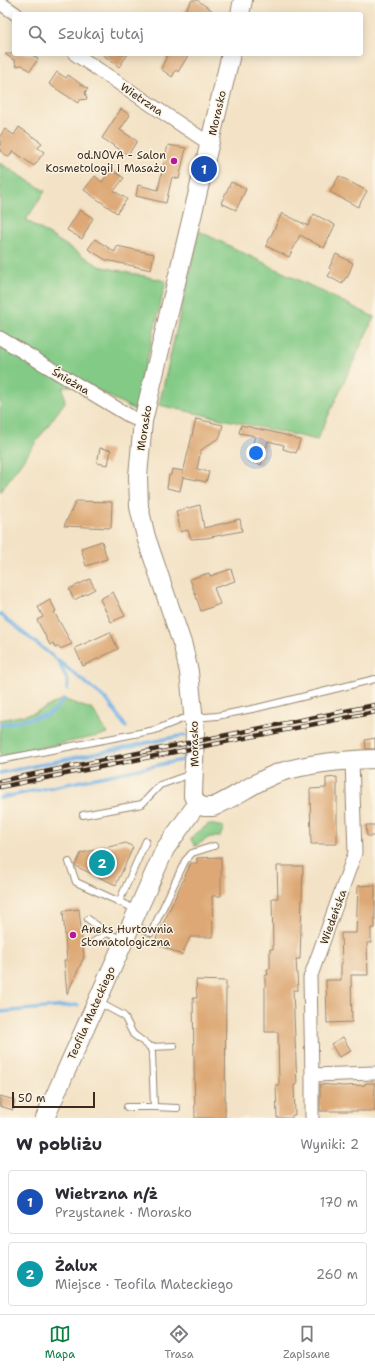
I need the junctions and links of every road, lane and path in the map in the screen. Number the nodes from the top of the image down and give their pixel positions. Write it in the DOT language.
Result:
graph roads {
  1 [pos="243,0"];
  2 [pos="0,4"];
  3 [pos="13,12"];
  4 [pos="240,12"];
  5 [pos="78,56"];
  6 [pos="230,56"];
  7 [pos="210,144"];
  8 [pos="0,338"];
  9 [pos="143,421"];
  10 [pos="375,678"];
  11 [pos="194,717"];
  12 [pos="375,759"];
  13 [pos="0,760"];
  14 [pos="352,760"];
  15 [pos="194,773"];
  16 [pos="197,804"];
  17 [pos="83,815"];
  18 [pos="146,841"];
  19 [pos="214,846"];
  20 [pos="69,862"];
  21 [pos="119,902"];
  22 [pos="88,919"];
  23 [pos="125,927"];
  24 [pos="92,943"];
  25 [pos="96,1001"];
  26 [pos="174,1046"];
  27 [pos="150,1047"];
  28 [pos="375,1073"];
  29 [pos="312,1074"];
  30 [pos="127,1107"];
  31 [pos="154,1107"];
  32 [pos="177,1108"];
  33 [pos="44,1118"];
  34 [pos="312,1118"];
  1 -- 4 [label="street"];
  2 -- 3 [label="street"];
  5 -- 7 [label="street, Wietrzna"];
  6 -- 7 [label="street, Morasko"];
  7 -- 9 [label="street, Morasko"];
  8 -- 9 [label="street, Śnieżna"];
  9 -- 11 [label="street, Morasko"];
  10 -- 11 [label="lane"];
  11 -- 13 [label="lane"];
  11 -- 15 [label="street, Morasko"];
  12 -- 14 [label="street"];
  14 -- 16 [label="street"];
  14 -- 29 [label="street, Wiedeńska"];
  15 -- 16 [label="street, Morasko"];
  15 -- 17 [label="lane"];
  16 -- 23 [label="street, Teofila Mateckiego"];
  18 -- 21 [label="lane"];
  19 -- 23 [label="lane"];
  20 -- 21 [label="lane"];
  21 -- 23 [label="lane"];
  22 -- 23 [label="lane"];
  23 -- 24 [label="lane"];
  23 -- 25 [label="street, Teofila Mateckiego"];
  25 -- 27 [label="lane"];
  25 -- 33 [label="street, Teofila Mateckiego"];
  26 -- 27 [label="lane"];
  27 -- 31 [label="lane"];
  28 -- 29 [label="street"];
  29 -- 34 [label="street, Wiedeńska"];
  30 -- 31 [label="lane"];
  31 -- 32 [label="lane"];
}
